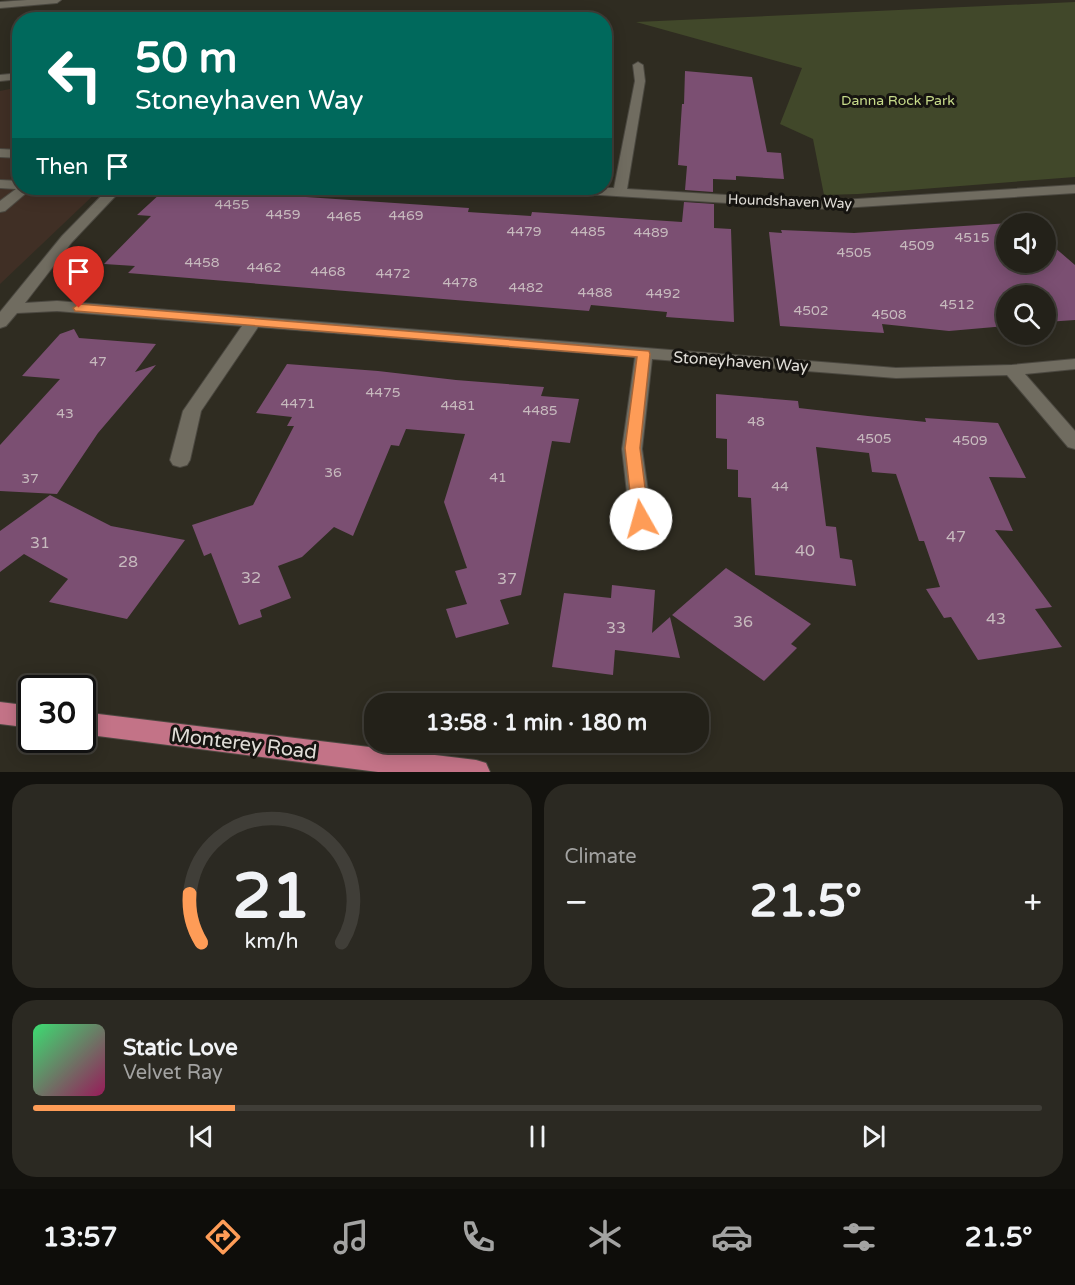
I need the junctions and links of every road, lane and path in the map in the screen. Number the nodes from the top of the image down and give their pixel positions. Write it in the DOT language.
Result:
graph roads {
  1 [pos="57,0"];
  2 [pos="0,5"];
  3 [pos="638,65"];
  4 [pos="1075,189"];
  5 [pos="612,192"];
  6 [pos="620,193"];
  7 [pos="16,195"];
  8 [pos="109,195"];
  9 [pos="0,208"];
  10 [pos="12,308"];
  11 [pos="254,321"];
  12 [pos="0,323"];
  13 [pos="644,354"];
  14 [pos="1075,364"];
  15 [pos="1012,370"];
  16 [pos="1075,443"];
  17 [pos="180,460"];
  18 [pos="641,519"];
  19 [pos="0,713"];
  20 [pos="18,715"];
  21 [pos="96,725"];
  22 [pos="476,772"];
  1 -- 2 [label="street"];
  3 -- 6 [label="street"];
  4 -- 6 [label="street, Houndshaven Way"];
  5 -- 6 [label="street, Houndshaven Way"];
  7 -- 9 [label="street"];
  8 -- 10 [label="street"];
  10 -- 11 [label="street, Stoneyhaven Way"];
  10 -- 12 [label="street"];
  11 -- 13 [label="street, Stoneyhaven Way"];
  11 -- 17 [label="street"];
  13 -- 15 [label="street, Stoneyhaven Way"];
  13 -- 18 [label="street"];
  14 -- 15 [label="street, Stoneyhaven Way"];
  15 -- 16 [label="street"];
  19 -- 20 [label="main road"];
  21 -- 22 [label="main road, Monterey Road"];
}
